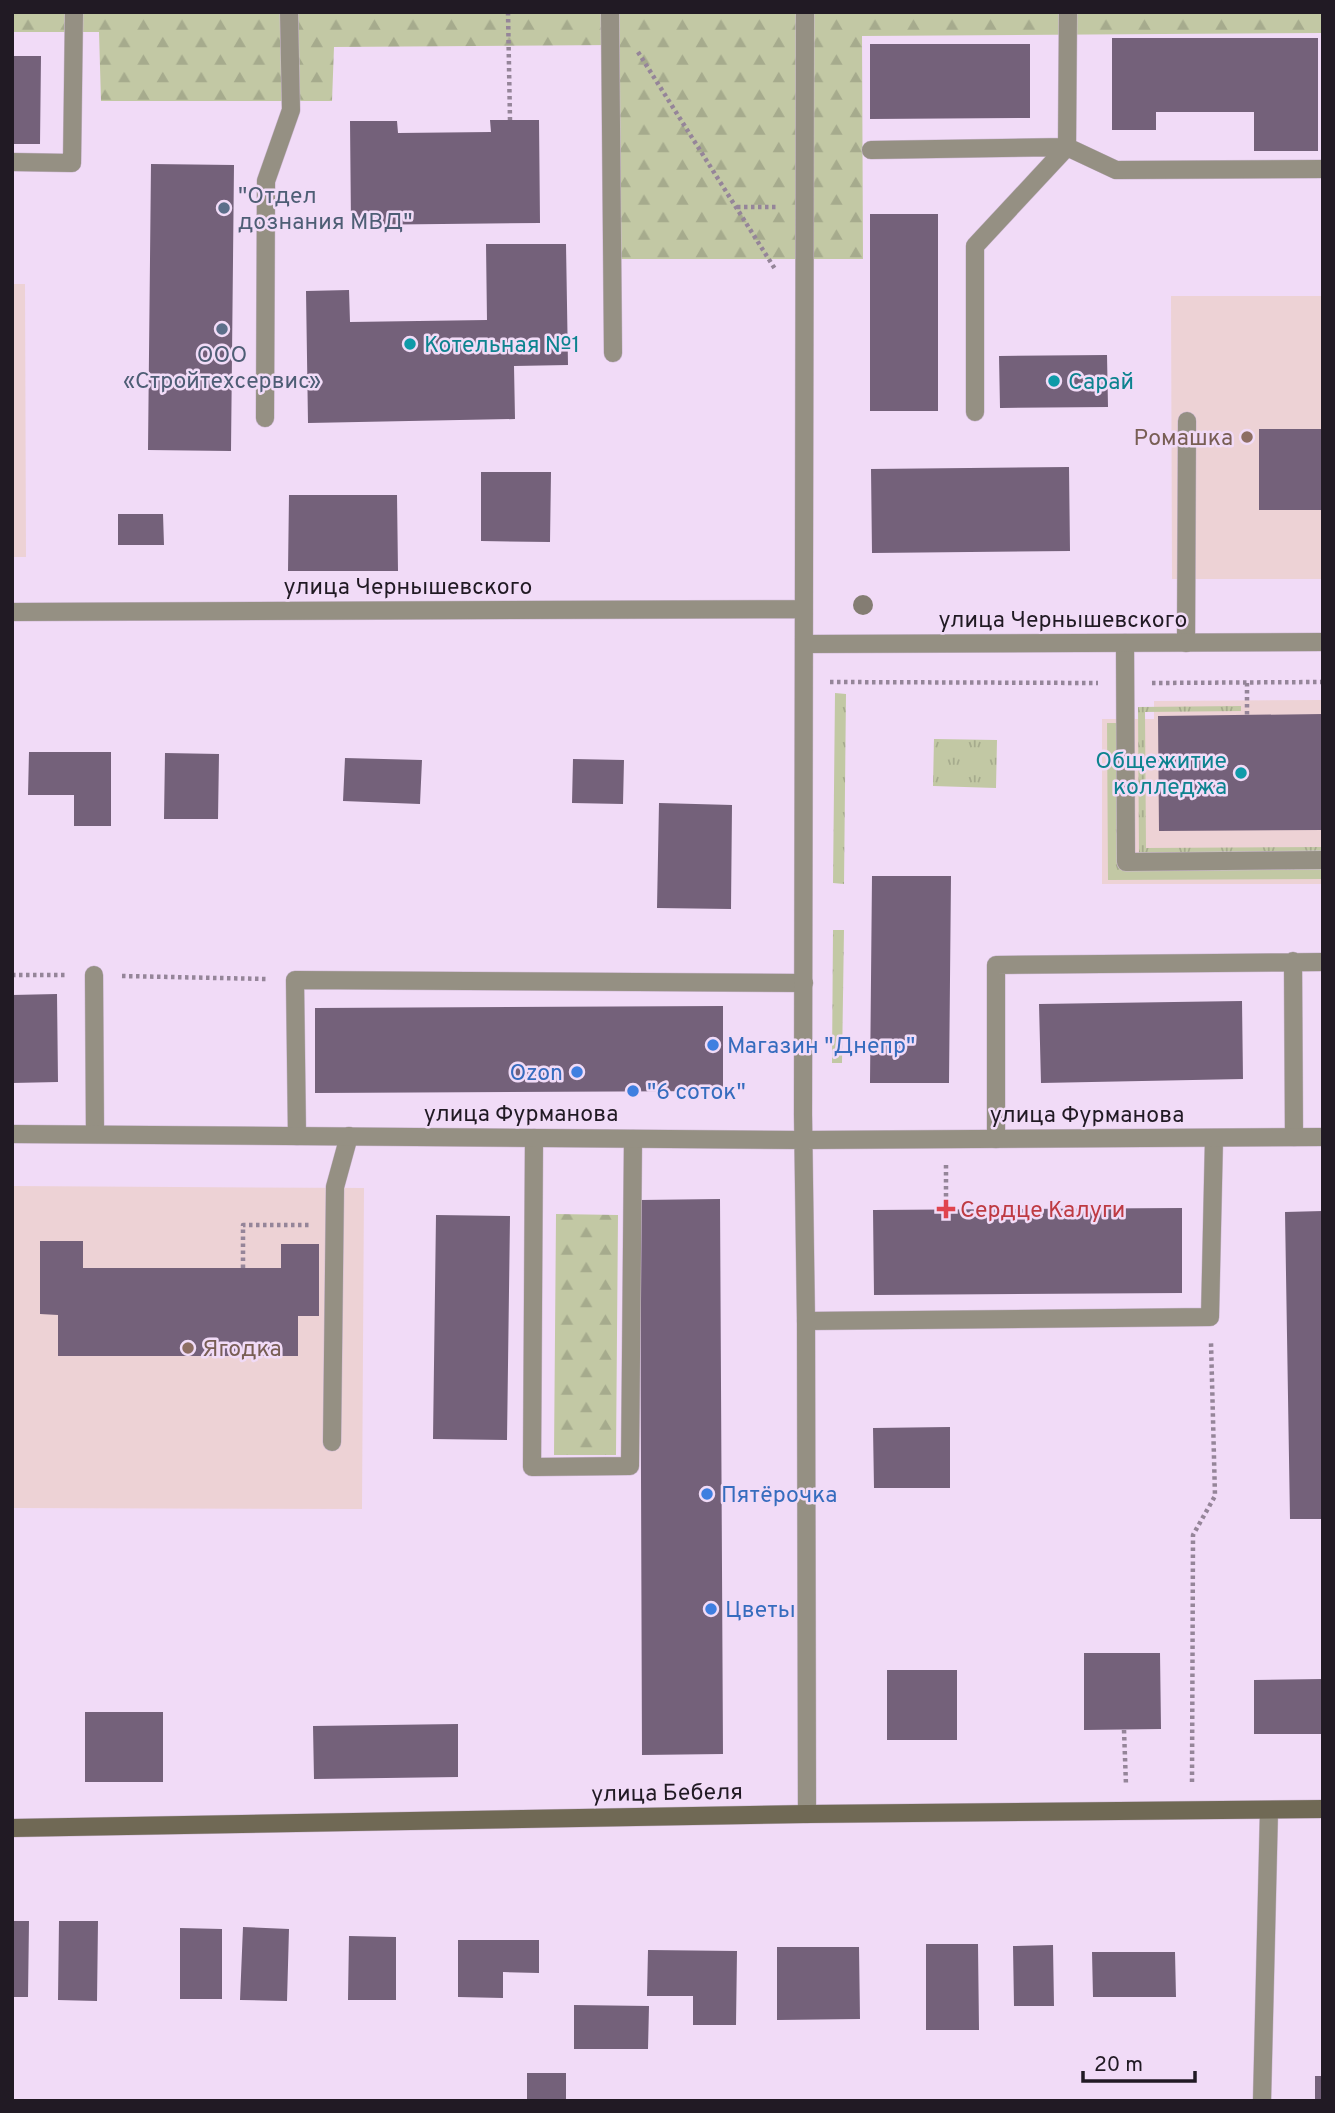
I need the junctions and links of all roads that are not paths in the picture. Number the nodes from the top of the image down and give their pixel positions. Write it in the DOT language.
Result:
graph roads {
  1 [pos="74,12"];
  2 [pos="289,12"];
  3 [pos="610,12"];
  4 [pos="805,12"];
  5 [pos="1068,12"];
  6 [pos="1067,147"];
  7 [pos="871,150"];
  8 [pos="12,162"];
  9 [pos="1323,169"];
  10 [pos="613,353"];
  11 [pos="975,412"];
  12 [pos="265,418"];
  13 [pos="1187,421"];
  14 [pos="804,609"];
  15 [pos="12,612"];
  16 [pos="1323,642"];
  17 [pos="1125,643"];
  18 [pos="1186,643"];
  19 [pos="804,644"];
  20 [pos="1323,860"];
  21 [pos="1293,961"];
  22 [pos="1323,962"];
  23 [pos="94,975"];
  24 [pos="804,983"];
  25 [pos="12,1134"];
  26 [pos="95,1134"];
  27 [pos="297,1136"];
  28 [pos="349,1136"];
  29 [pos="1294,1137"];
  30 [pos="1323,1137"];
  31 [pos="534,1138"];
  32 [pos="1214,1138"];
  33 [pos="633,1139"];
  34 [pos="996,1139"];
  35 [pos="803,1140"];
  36 [pos="806,1321"];
  37 [pos="332,1442"];
  38 [pos="1323,1809"];
  39 [pos="1269,1810"];
  40 [pos="807,1814"];
  41 [pos="12,1828"];
  42 [pos="1262,2101"];
  1 -- 8 [label="street"];
  2 -- 12 [label="street"];
  3 -- 10 [label="street"];
  4 -- 14 [label="street"];
  5 -- 6 [label="street"];
  6 -- 7 [label="street"];
  6 -- 9 [label="street"];
  6 -- 11 [label="street"];
  13 -- 18 [label="street"];
  14 -- 15 [label="street, улица Чернышевского"];
  14 -- 19 [label="street"];
  16 -- 18 [label="street, улица Чернышевского"];
  17 -- 18 [label="street, улица Чернышевского"];
  17 -- 19 [label="street, улица Чернышевского"];
  17 -- 20 [label="street"];
  19 -- 24 [label="street"];
  21 -- 22 [label="street"];
  21 -- 29 [label="street"];
  21 -- 34 [label="street"];
  23 -- 26 [label="street"];
  24 -- 27 [label="street"];
  24 -- 35 [label="street"];
  25 -- 26 [label="street, улица Фурманова"];
  26 -- 27 [label="street, улица Фурманова"];
  27 -- 28 [label="street, улица Фурманова"];
  28 -- 31 [label="street, улица Фурманова"];
  28 -- 37 [label="street"];
  29 -- 30 [label="street, улица Фурманова"];
  29 -- 32 [label="street, улица Фурманова"];
  31 -- 33 [label="street, улица Фурманова"];
  31 -- 33 [label="street"];
  32 -- 34 [label="street, улица Фурманова"];
  32 -- 36 [label="street"];
  33 -- 35 [label="street, улица Фурманова"];
  34 -- 35 [label="street, улица Фурманова"];
  35 -- 36 [label="street"];
  36 -- 40 [label="street"];
  38 -- 39 [label="street, улица Бебеля"];
  39 -- 40 [label="street, улица Бебеля"];
  39 -- 42 [label="street"];
  40 -- 41 [label="street, улица Бебеля"];
}
